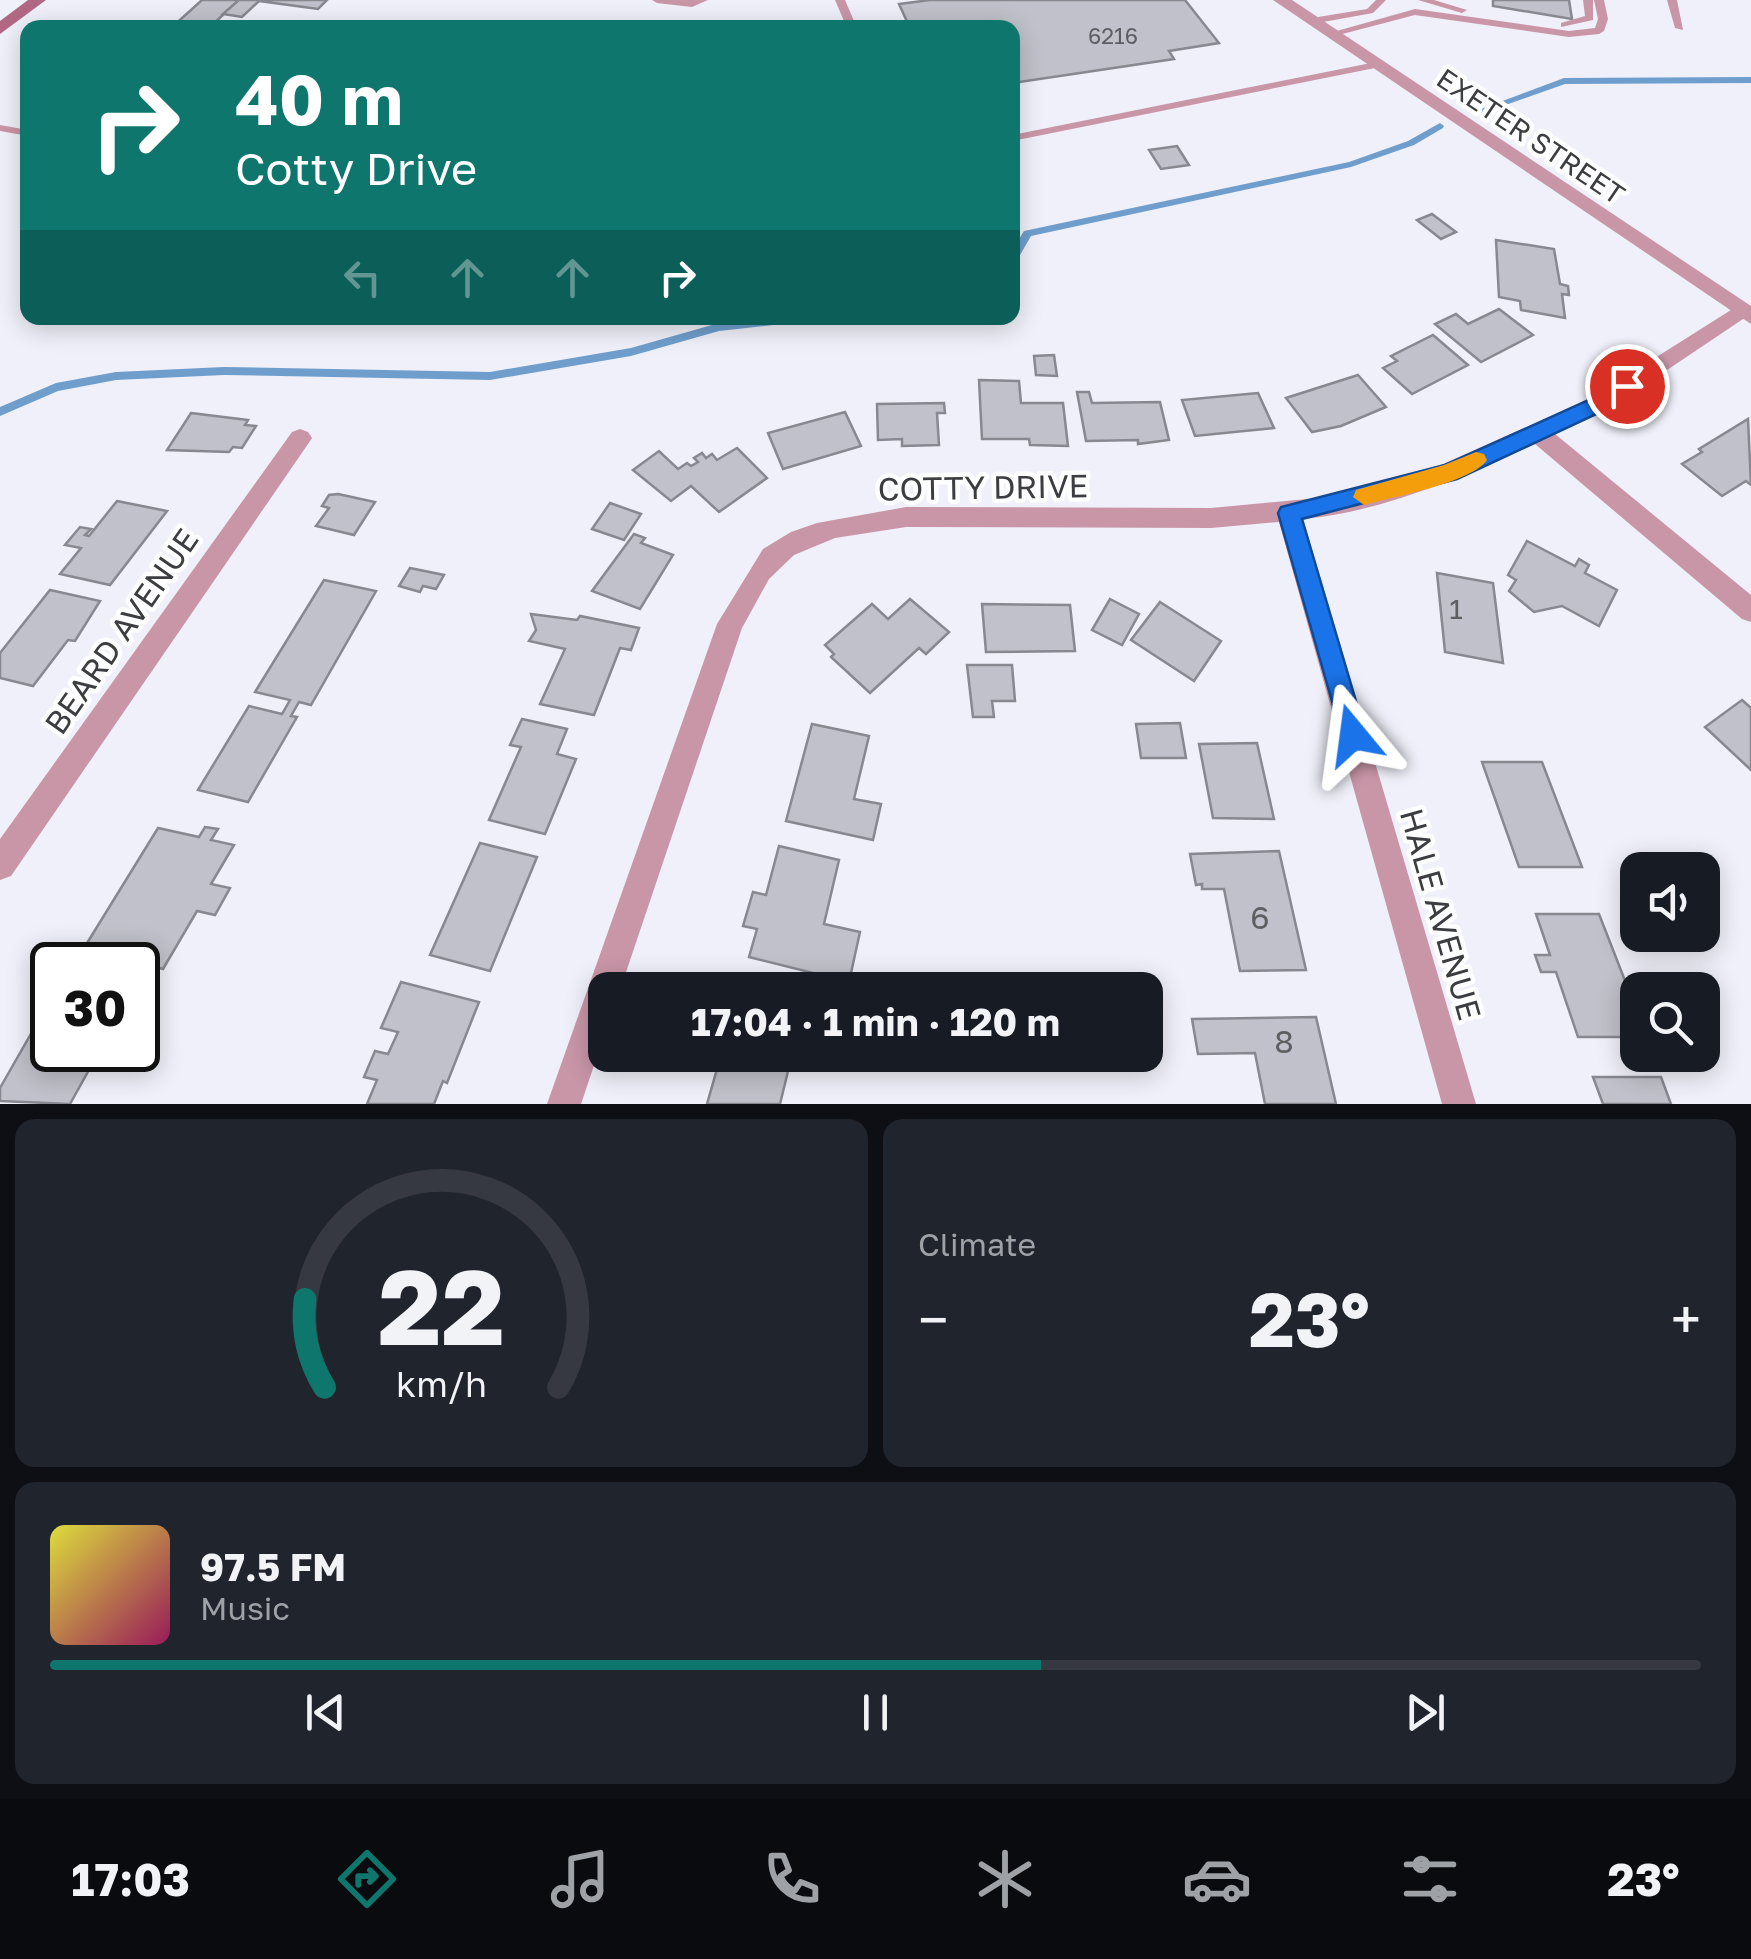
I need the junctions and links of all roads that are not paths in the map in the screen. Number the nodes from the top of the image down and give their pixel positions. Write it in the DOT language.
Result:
graph roads {
  1 [pos="38,0"];
  2 [pos="657,0"];
  3 [pos="703,0"];
  4 [pos="1281,0"];
  5 [pos="1381,0"];
  6 [pos="1423,0"];
  7 [pos="1588,0"];
  8 [pos="1599,0"];
  9 [pos="1672,0"];
  10 [pos="1312,21"];
  11 [pos="1680,28"];
  12 [pos="0,29"];
  13 [pos="1331,34"];
  14 [pos="1376,65"];
  15 [pos="1020,136"];
  16 [pos="1746,313"];
  17 [pos="1538,433"];
  18 [pos="300,438"];
  19 [pos="1289,513"];
  20 [pos="1751,611"];
  21 [pos="0,864"];
  22 [pos="564,1104"];
  23 [pos="1459,1104"];
  1 -- 12 [label="main road"];
  2 -- 3 [label="lane"];
  4 -- 10 [label="street, EXETER STREET"];
  5 -- 10 [label="lane"];
  6 -- 7 [label="lane"];
  8 -- 13 [label="lane"];
  9 -- 11 [label="lane"];
  10 -- 13 [label="street, EXETER STREET"];
  13 -- 14 [label="street, EXETER STREET"];
  14 -- 15 [label="lane"];
  14 -- 16 [label="street, EXETER STREET"];
  16 -- 17 [label="street, COTTY DRIVE"];
  17 -- 19 [label="street, COTTY DRIVE"];
  17 -- 20 [label="street"];
  18 -- 21 [label="street, BEARD AVENUE"];
  19 -- 22 [label="street, COTTY DRIVE"];
  19 -- 23 [label="street, HALE AVENUE"];
}
